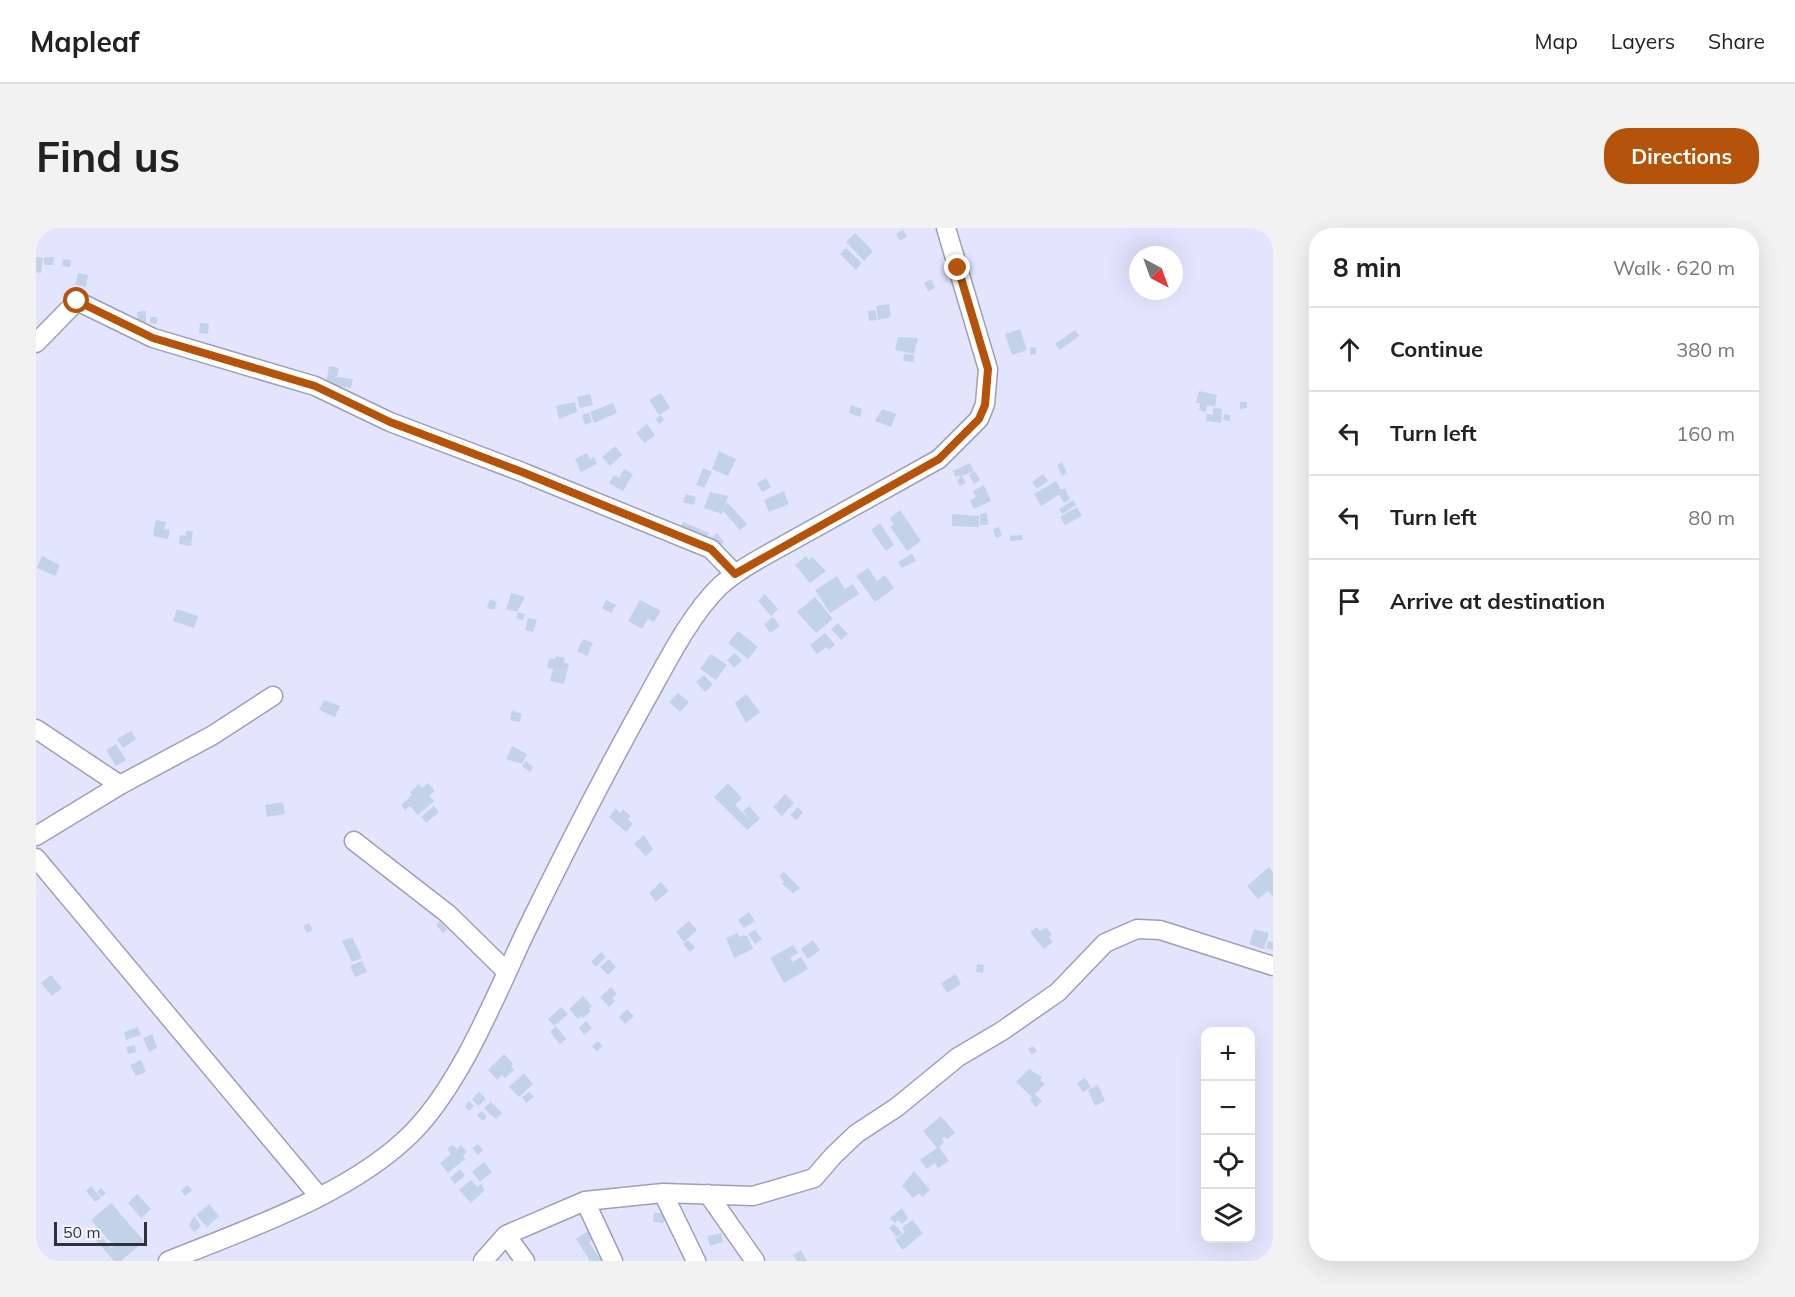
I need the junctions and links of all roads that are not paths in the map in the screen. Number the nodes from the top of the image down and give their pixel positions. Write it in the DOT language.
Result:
graph roads {
  1 [pos="946,228"];
  2 [pos="36,344"];
  3 [pos="735,574"];
  4 [pos="273,696"];
  5 [pos="36,729"];
  6 [pos="120,784"];
  7 [pos="36,836"];
  8 [pos="354,841"];
  9 [pos="36,858"];
  10 [pos="1273,966"];
  11 [pos="507,972"];
  12 [pos="663,1193"];
  13 [pos="708,1194"];
  14 [pos="318,1196"];
  15 [pos="585,1201"];
  16 [pos="506,1235"];
  17 [pos="168,1261"];
  18 [pos="483,1261"];
  19 [pos="525,1261"];
  20 [pos="613,1261"];
  21 [pos="696,1261"];
  22 [pos="755,1261"];
  1 -- 3 [label="street"];
  2 -- 3 [label="street"];
  3 -- 11 [label="street"];
  4 -- 6 [label="street"];
  5 -- 6 [label="street"];
  6 -- 7 [label="street"];
  8 -- 11 [label="street"];
  9 -- 14 [label="street"];
  10 -- 13 [label="street"];
  11 -- 14 [label="street"];
  12 -- 13 [label="street"];
  12 -- 15 [label="street"];
  12 -- 21 [label="street"];
  13 -- 22 [label="street"];
  14 -- 17 [label="street"];
  15 -- 16 [label="street"];
  15 -- 20 [label="street"];
  16 -- 18 [label="street"];
  16 -- 19 [label="street"];
}
